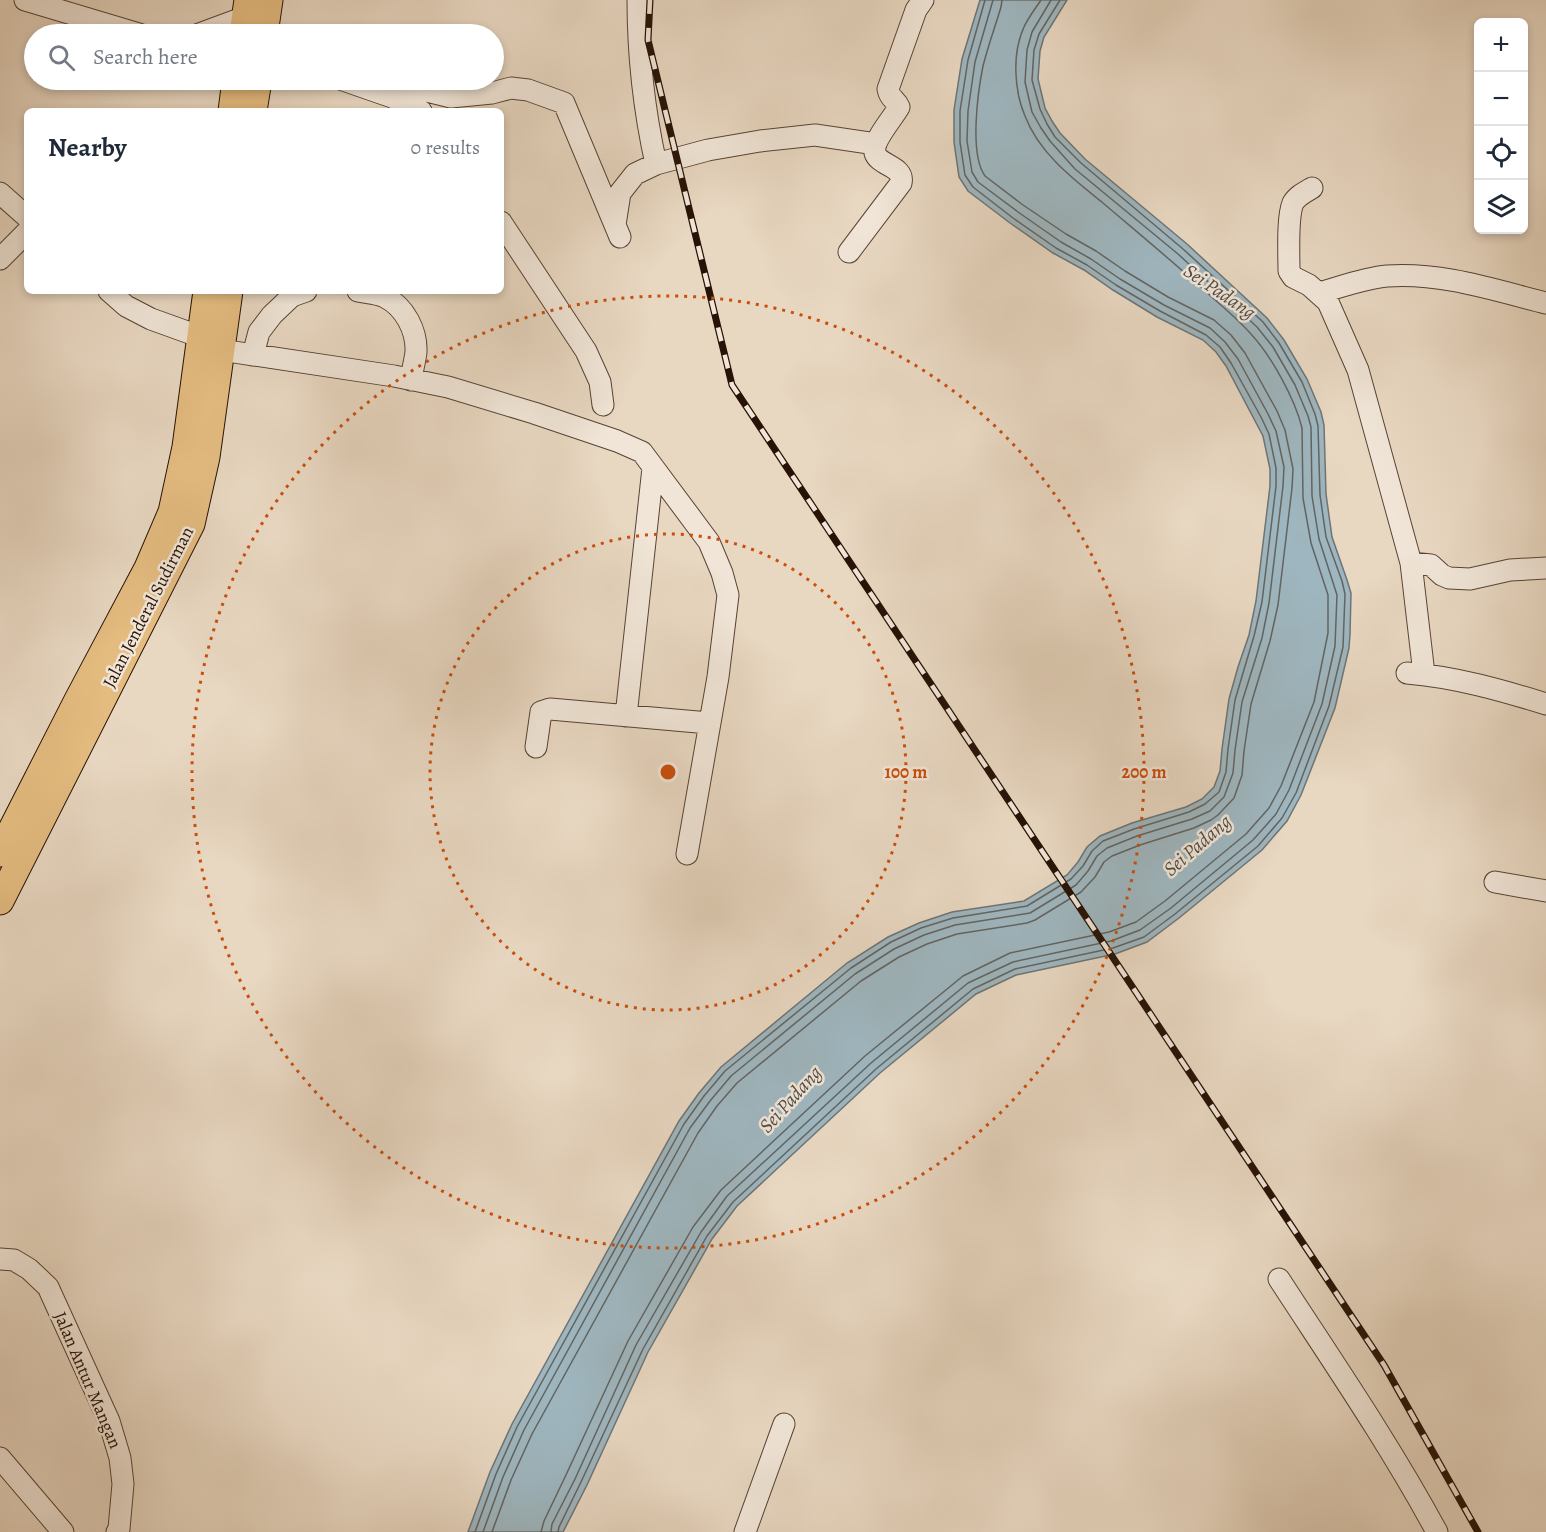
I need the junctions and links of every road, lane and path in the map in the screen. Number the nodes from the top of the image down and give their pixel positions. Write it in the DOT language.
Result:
graph roads {
  1 [pos="25,0"];
  2 [pos="638,0"];
  3 [pos="922,0"];
  4 [pos="256,17"];
  5 [pos="105,24"];
  6 [pos="233,24"];
  7 [pos="373,90"];
  8 [pos="384,90"];
  9 [pos="423,90"];
  10 [pos="503,90"];
  11 [pos="504,90"];
  12 [pos="376,91"];
  13 [pos="415,108"];
  14 [pos="876,144"];
  15 [pos="656,164"];
  16 [pos="1312,188"];
  17 [pos="0,193"];
  18 [pos="24,214"];
  19 [pos="504,227"];
  20 [pos="24,235"];
  21 [pos="849,252"];
  22 [pos="0,259"];
  23 [pos="1319,293"];
  24 [pos="112,294"];
  25 [pos="207,294"];
  26 [pos="228,294"];
  27 [pos="298,294"];
  28 [pos="374,294"];
  29 [pos="1546,303"];
  30 [pos="211,344"];
  31 [pos="253,355"];
  32 [pos="411,380"];
  33 [pos="603,405"];
  34 [pos="653,468"];
  35 [pos="1411,563"];
  36 [pos="1546,568"];
  37 [pos="1546,705"];
  38 [pos="626,716"];
  39 [pos="709,723"];
  40 [pos="536,747"];
  41 [pos="0,853"];
  42 [pos="687,854"];
  43 [pos="1495,882"];
  44 [pos="1546,891"];
  45 [pos="0,900"];
  46 [pos="0,1259"];
  47 [pos="1279,1279"];
  48 [pos="784,1424"];
  49 [pos="0,1458"];
  50 [pos="119,1531"];
  51 [pos="63,1532"];
  52 [pos="745,1532"];
  53 [pos="1437,1532"];
  1 -- 5 [label="street"];
  2 -- 15 [label="street"];
  3 -- 14 [label="street"];
  4 -- 6 [label="street"];
  7 -- 12 [label="street"];
  8 -- 12 [label="street"];
  9 -- 10 [label="street"];
  11 -- 15 [label="street"];
  12 -- 13 [label="street"];
  14 -- 15 [label="street"];
  14 -- 21 [label="street"];
  16 -- 23 [label="street"];
  17 -- 18 [label="street"];
  19 -- 33 [label="street"];
  20 -- 22 [label="street"];
  23 -- 29 [label="street"];
  23 -- 35 [label="street"];
  24 -- 30 [label="street"];
  25 -- 30 [label="main road, Jalan Jenderal Sudirman"];
  26 -- 30 [label="main road, Jalan Jenderal Sudirman"];
  27 -- 31 [label="street"];
  28 -- 32 [label="street"];
  30 -- 31 [label="street"];
  30 -- 41 [label="main road, Jalan Jenderal Sudirman"];
  30 -- 45 [label="main road, Jalan Jenderal Sudirman"];
  31 -- 32 [label="street"];
  32 -- 34 [label="street"];
  34 -- 38 [label="street"];
  34 -- 39 [label="street"];
  35 -- 36 [label="street"];
  35 -- 37 [label="street"];
  38 -- 39 [label="street"];
  38 -- 40 [label="street"];
  39 -- 42 [label="street"];
  43 -- 44 [label="street"];
  46 -- 50 [label="street, Jalan Antur Mangan"];
  47 -- 53 [label="street"];
  48 -- 52 [label="street"];
  49 -- 51 [label="street"];
}
